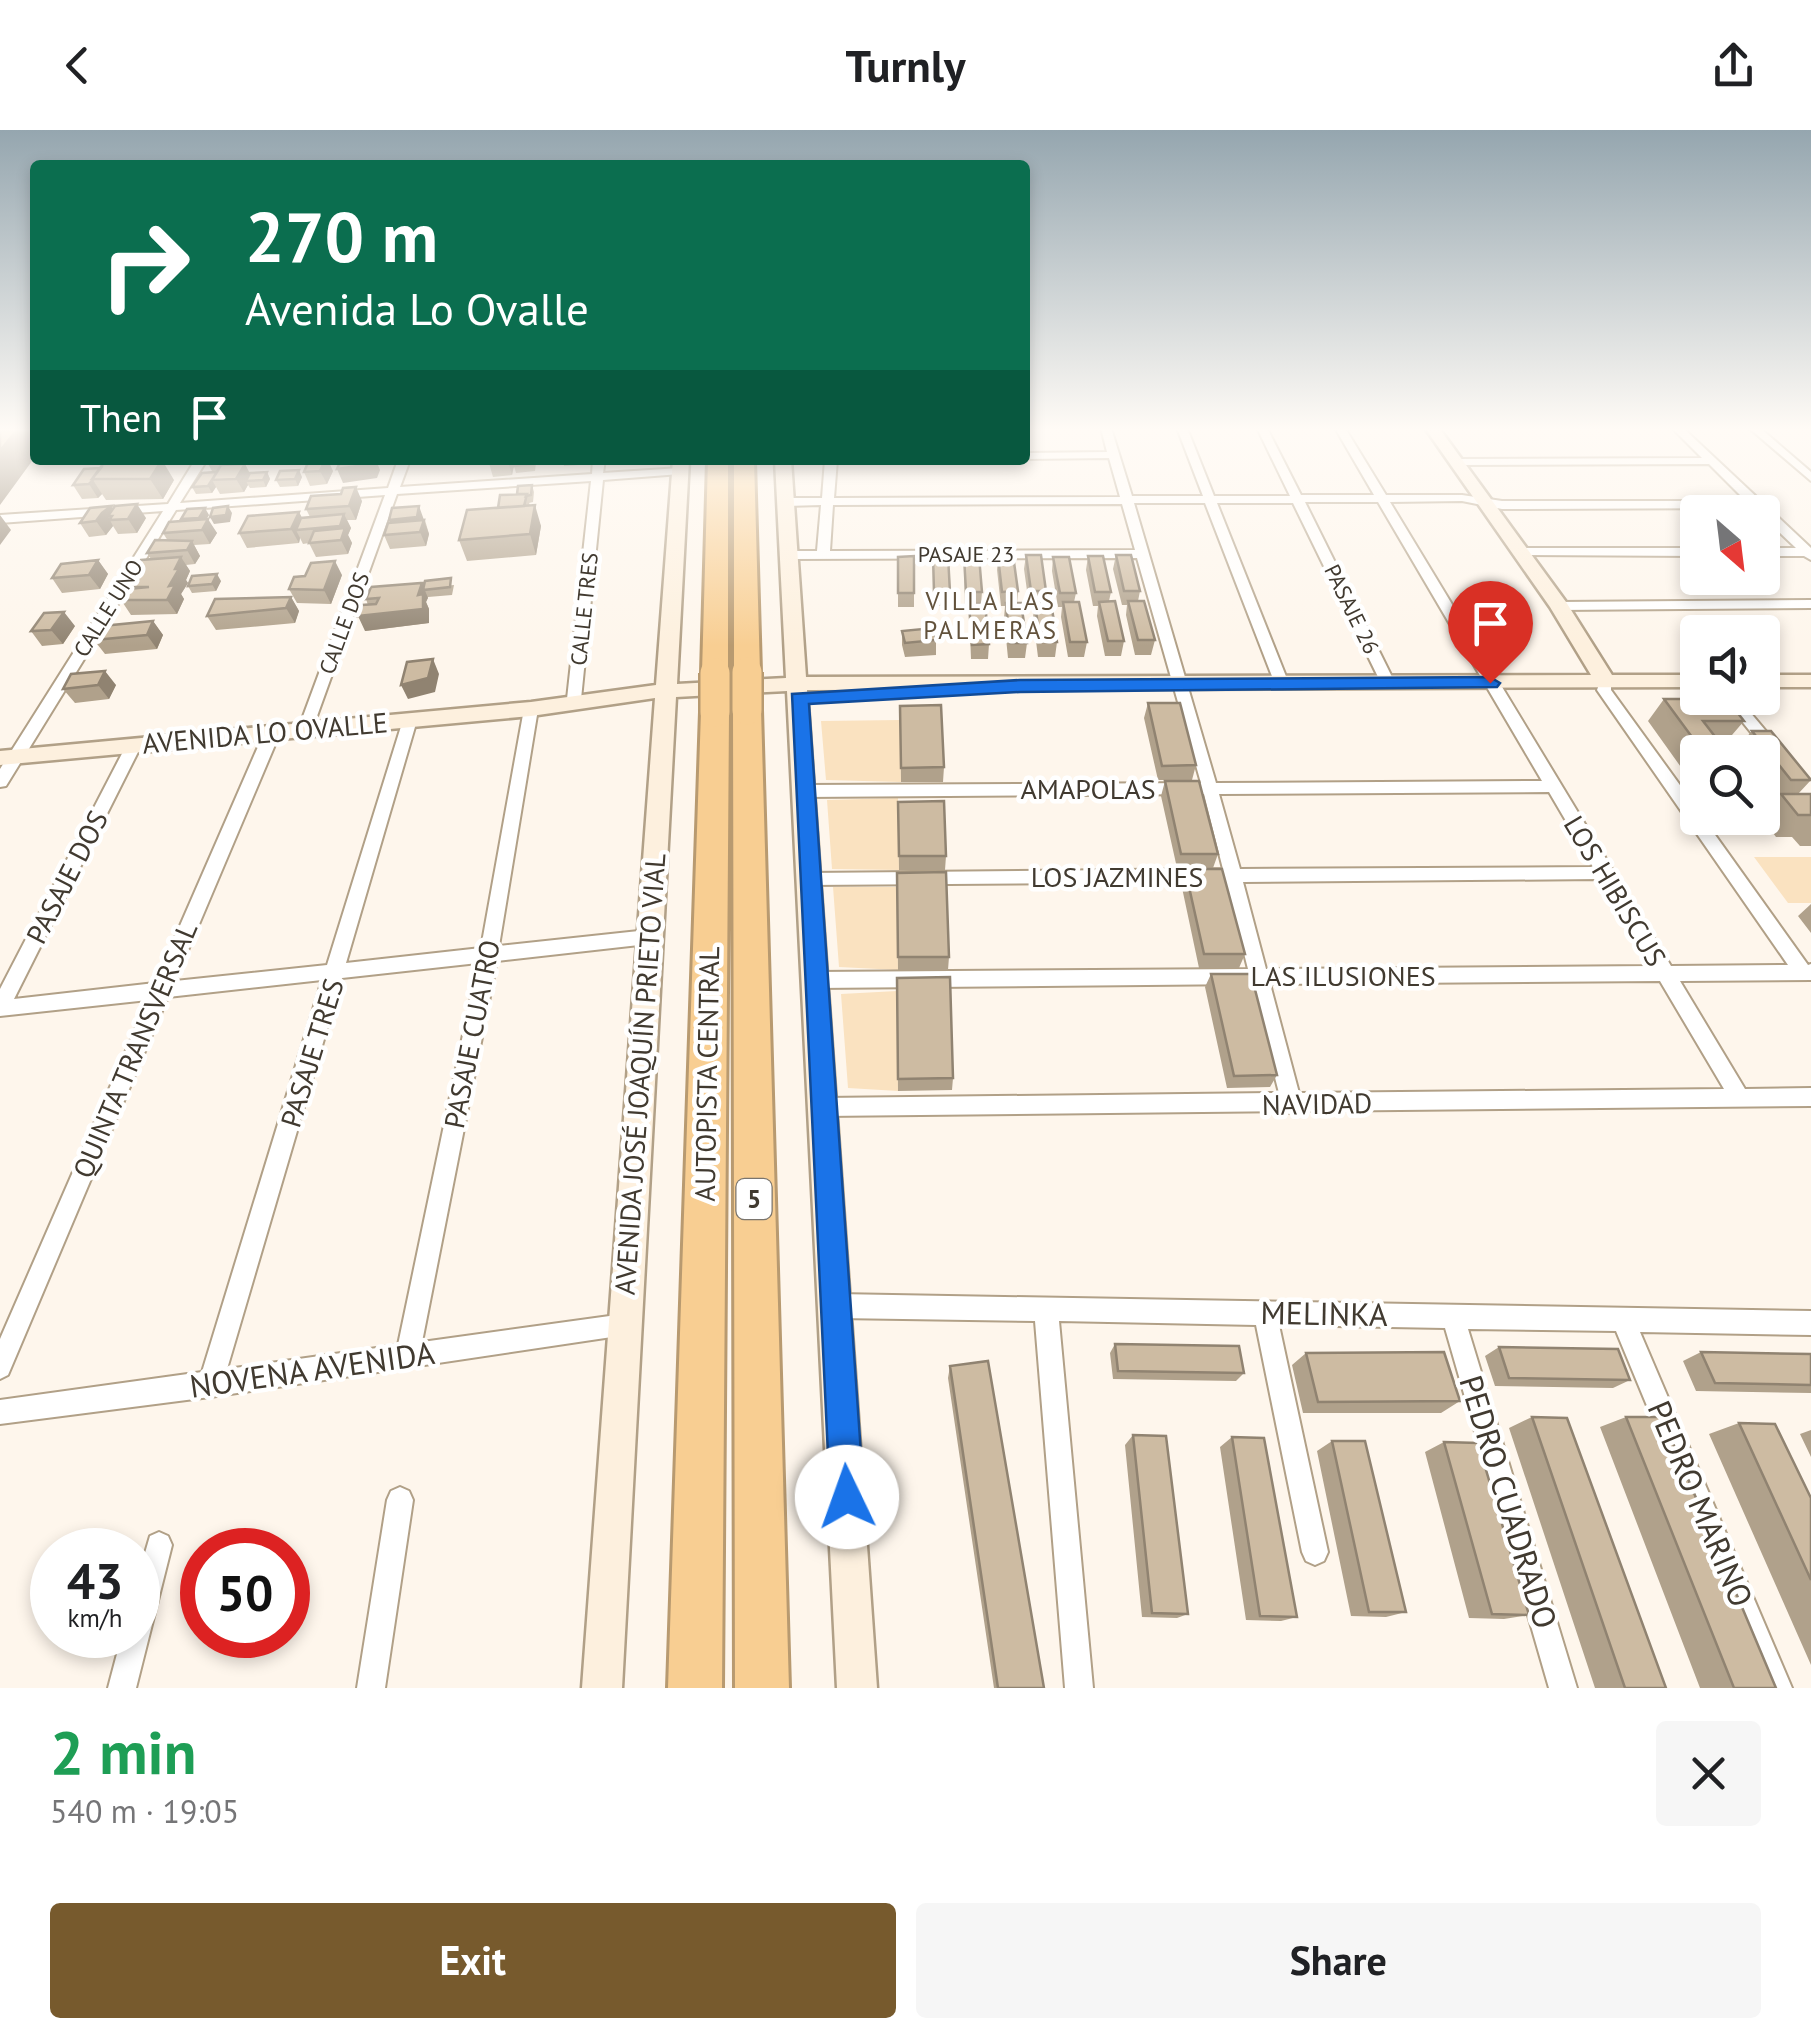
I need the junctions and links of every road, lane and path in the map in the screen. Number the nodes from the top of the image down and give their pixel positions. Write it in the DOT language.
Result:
graph roads {
  1 [pos="1126,500"];
  2 [pos="1210,500"];
  3 [pos="176,501"];
  4 [pos="253,501"];
  5 [pos="388,501"];
  6 [pos="595,501"];
  7 [pos="677,501"];
  8 [pos="720,501"];
  9 [pos="742,501"];
  10 [pos="1021,501"];
  11 [pos="1299,501"];
  12 [pos="1383,501"];
  13 [pos="1441,501"];
  14 [pos="786,502"];
  15 [pos="828,502"];
  16 [pos="1485,502"];
  17 [pos="1680,503"];
  18 [pos="172,507"];
  19 [pos="0,519"];
  20 [pos="1780,526"];
  21 [pos="1521,552"];
  22 [pos="1680,552"];
  23 [pos="1780,552"];
  24 [pos="1809,553"];
  25 [pos="1142,554"];
  26 [pos="789,555"];
  27 [pos="823,555"];
  28 [pos="1811,604"];
  29 [pos="1559,606"];
  30 [pos="1680,681"];
  31 [pos="1780,681"];
  32 [pos="1811,681"];
  33 [pos="1606,682"];
  34 [pos="1388,683"];
  35 [pos="1490,683"];
  36 [pos="1282,684"];
  37 [pos="1179,685"];
  38 [pos="799,691"];
  39 [pos="731,692"];
  40 [pos="663,698"];
  41 [pos="574,699"];
  42 [pos="530,709"];
  43 [pos="1744,715"];
  44 [pos="410,720"];
  45 [pos="305,730"];
  46 [pos="272,733"];
  47 [pos="133,746"];
  48 [pos="8,757"];
  49 [pos="1788,767"];
  50 [pos="0,782"];
  51 [pos="1552,786"];
  52 [pos="1210,788"];
  53 [pos="804,791"];
  54 [pos="1605,873"];
  55 [pos="1233,876"];
  56 [pos="809,878"];
  57 [pos="648,937"];
  58 [pos="488,954"];
  59 [pos="337,971"];
  60 [pos="1807,972"];
  61 [pos="1665,973"];
  62 [pos="1259,976"];
  63 [pos="816,980"];
  64 [pos="160,991"];
  65 [pos="0,1008"];
  66 [pos="1740,1098"];
  67 [pos="1811,1098"];
  68 [pos="1292,1105"];
  69 [pos="824,1107"];
  70 [pos="836,1306"];
  71 [pos="1046,1309"];
  72 [pos="1264,1313"];
  73 [pos="1453,1317"];
  74 [pos="1622,1320"];
  75 [pos="1811,1322"];
  76 [pos="624,1326"];
  77 [pos="407,1358"];
  78 [pos="0,1367"];
  79 [pos="210,1385"];
  80 [pos="0,1412"];
  81 [pos="400,1500"];
  82 [pos="1315,1552"];
  83 [pos="130,1658"];
  84 [pos="122,1688"];
  85 [pos="371,1688"];
  86 [pos="602,1688"];
  87 [pos="694,1688"];
  88 [pos="762,1688"];
  89 [pos="857,1688"];
  90 [pos="1080,1688"];
  91 [pos="1563,1688"];
  92 [pos="1778,1688"];
  1 -- 25 [label="street"];
  2 -- 36 [label="street"];
  3 -- 18 [label="street, CALLE UNO"];
  4 -- 18 [label="street"];
  5 -- 45 [label="street, CALLE DOS"];
  6 -- 41 [label="street, CALLE TRES"];
  7 -- 40 [label="main road, AVENIDA JOSÉ JOAQUÍN PRIETO VIAL"];
  8 -- 39 [label="highway, AUTOPISTA CENTRAL / 5"];
  9 -- 39 [label="highway, AUTOPISTA CENTRAL / 5"];
  10 -- 15 [label="street"];
  11 -- 34 [label="street, PASAJE 26"];
  12 -- 35 [label="street, LOS HIBISCUS"];
  13 -- 16 [label="street"];
  14 -- 15 [label="street"];
  14 -- 26 [label="main road"];
  15 -- 27 [label="street"];
  16 -- 17 [label="street"];
  16 -- 21 [label="main road"];
  18 -- 19 [label="street"];
  18 -- 48 [label="street, CALLE UNO"];
  20 -- 24 [label="street"];
  21 -- 22 [label="street"];
  21 -- 29 [label="main road"];
  23 -- 24 [label="street"];
  25 -- 27 [label="street, PASAJE 23"];
  25 -- 37 [label="street"];
  26 -- 27 [label="street, PASAJE 23"];
  26 -- 38 [label="main road"];
  28 -- 29 [label="street"];
  29 -- 33 [label="main road"];
  30 -- 33 [label="main road, AVENIDA LO OVALLE"];
  31 -- 32 [label="main road"];
  33 -- 35 [label="main road, AVENIDA LO OVALLE"];
  33 -- 60 [label="street"];
  34 -- 35 [label="main road, AVENIDA LO OVALLE"];
  34 -- 36 [label="main road, AVENIDA LO OVALLE"];
  35 -- 51 [label="street, LOS HIBISCUS"];
  36 -- 37 [label="main road, AVENIDA LO OVALLE"];
  37 -- 38 [label="main road, AVENIDA LO OVALLE"];
  37 -- 52 [label="street"];
  38 -- 40 [label="main road, AVENIDA LO OVALLE"];
  38 -- 53 [label="main road"];
  39 -- 87 [label="highway, AUTOPISTA CENTRAL / 5"];
  39 -- 88 [label="highway, AUTOPISTA CENTRAL / 5"];
  40 -- 41 [label="main road, AVENIDA LO OVALLE"];
  40 -- 42 [label="main road, AVENIDA LO OVALLE"];
  40 -- 57 [label="main road, AVENIDA JOSÉ JOAQUÍN PRIETO VIAL"];
  41 -- 42 [label="main road, AVENIDA LO OVALLE"];
  42 -- 44 [label="main road, AVENIDA LO OVALLE"];
  42 -- 58 [label="street, PASAJE CUATRO"];
  43 -- 49 [label="street"];
  44 -- 45 [label="main road, AVENIDA LO OVALLE"];
  44 -- 59 [label="street, PASAJE TRES"];
  45 -- 46 [label="main road, AVENIDA LO OVALLE"];
  46 -- 47 [label="main road, AVENIDA LO OVALLE"];
  46 -- 64 [label="street, QUINTA TRANSVERSAL"];
  47 -- 48 [label="main road, AVENIDA LO OVALLE"];
  47 -- 65 [label="street, PASAJE DOS"];
  48 -- 50 [label="street, CALLE UNO"];
  51 -- 52 [label="street, AMAPOLAS"];
  51 -- 54 [label="street, LOS HIBISCUS"];
  52 -- 53 [label="street, AMAPOLAS"];
  52 -- 55 [label="street"];
  53 -- 56 [label="main road"];
  54 -- 55 [label="street, LOS JAZMINES"];
  54 -- 61 [label="street, LOS HIBISCUS"];
  55 -- 56 [label="street, LOS JAZMINES"];
  55 -- 62 [label="street"];
  56 -- 63 [label="main road"];
  57 -- 58 [label="street"];
  57 -- 76 [label="main road, AVENIDA JOSÉ JOAQUÍN PRIETO VIAL"];
  58 -- 59 [label="street"];
  58 -- 77 [label="street, PASAJE CUATRO"];
  59 -- 64 [label="street"];
  59 -- 79 [label="street, PASAJE TRES"];
  60 -- 61 [label="street, LAS ILUSIONES"];
  61 -- 62 [label="street, LAS ILUSIONES"];
  61 -- 66 [label="street, LOS HIBISCUS"];
  62 -- 63 [label="street, LAS ILUSIONES"];
  62 -- 68 [label="street"];
  63 -- 69 [label="main road"];
  64 -- 65 [label="street"];
  64 -- 78 [label="street, QUINTA TRANSVERSAL"];
  66 -- 67 [label="street, NAVIDAD"];
  66 -- 68 [label="street, NAVIDAD"];
  68 -- 69 [label="street, NAVIDAD"];
  69 -- 70 [label="main road"];
  70 -- 71 [label="street, MELINKA"];
  70 -- 89 [label="main road"];
  71 -- 72 [label="street, MELINKA"];
  71 -- 90 [label="street"];
  72 -- 73 [label="street, MELINKA"];
  72 -- 82 [label="street"];
  73 -- 74 [label="street, MELINKA"];
  73 -- 91 [label="street, PEDRO CUADRADO"];
  74 -- 75 [label="street, MELINKA"];
  74 -- 92 [label="street, PEDRO MARINO"];
  76 -- 77 [label="street, NOVENA AVENIDA"];
  76 -- 86 [label="main road, AVENIDA JOSÉ JOAQUÍN PRIETO VIAL"];
  77 -- 79 [label="street, NOVENA AVENIDA"];
  79 -- 80 [label="street, NOVENA AVENIDA"];
  81 -- 85 [label="street"];
  83 -- 84 [label="street"];
}
